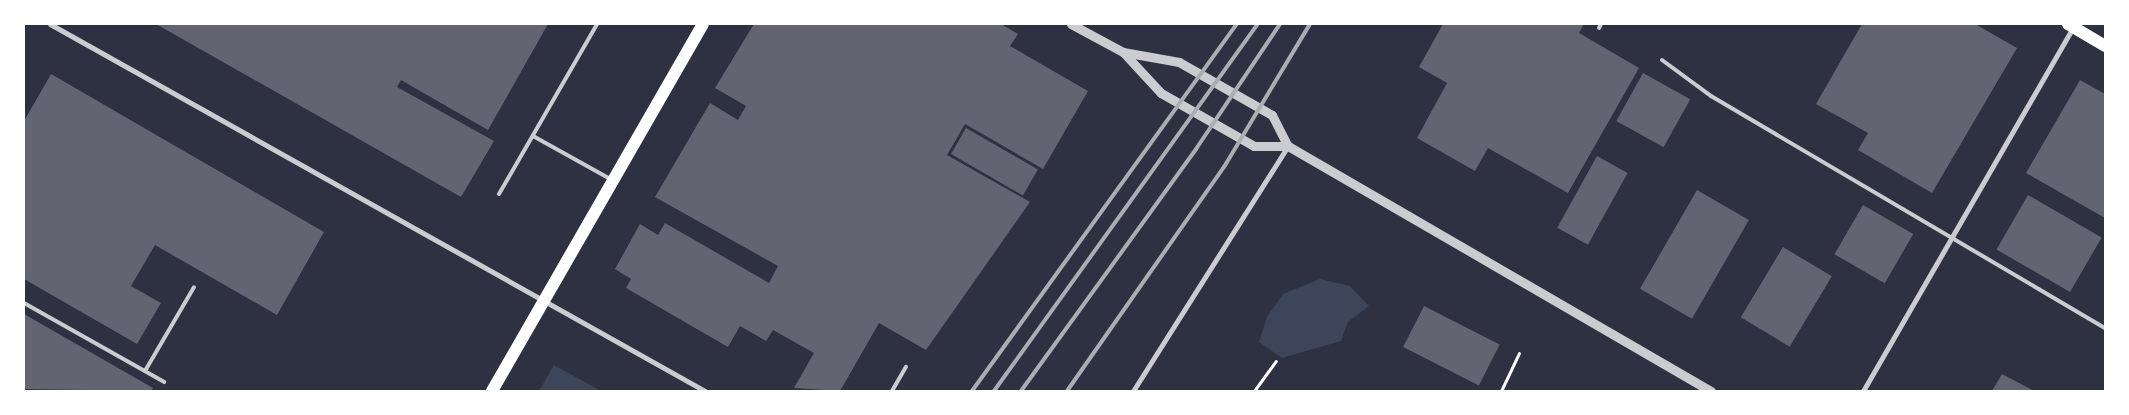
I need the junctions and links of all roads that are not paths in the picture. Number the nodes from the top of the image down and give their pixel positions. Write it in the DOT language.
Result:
graph roads {
  1 [pos="50,24"];
  2 [pos="597,24"];
  3 [pos="703,24"];
  4 [pos="1071,24"];
  5 [pos="2071,26"];
  6 [pos="2105,46"];
  7 [pos="1123,52"];
  8 [pos="1662,60"];
  9 [pos="533,136"];
  10 [pos="1288,146"];
  11 [pos="613,180"];
  12 [pos="499,194"];
  13 [pos="1952,239"];
  14 [pos="194,286"];
  15 [pos="543,301"];
  16 [pos="24,303"];
  17 [pos="2105,328"];
  18 [pos="906,367"];
  19 [pos="145,371"];
  20 [pos="164,382"];
  21 [pos="492,391"];
  22 [pos="705,391"];
  23 [pos="892,391"];
  24 [pos="1133,391"];
  25 [pos="1710,391"];
  26 [pos="1863,391"];
  1 -- 15 [label="street"];
  2 -- 9 [label="lane"];
  3 -- 11 [label="main road"];
  4 -- 7 [label="street"];
  5 -- 6 [label="main road"];
  5 -- 13 [label="street"];
  7 -- 10 [label="street"];
  7 -- 10 [label="street"];
  8 -- 13 [label="lane"];
  9 -- 11 [label="lane"];
  9 -- 12 [label="lane"];
  10 -- 24 [label="street"];
  10 -- 25 [label="street"];
  11 -- 15 [label="main road"];
  13 -- 17 [label="lane"];
  13 -- 26 [label="street"];
  14 -- 19 [label="lane"];
  15 -- 21 [label="main road"];
  15 -- 22 [label="street"];
  16 -- 19 [label="lane"];
  18 -- 23 [label="lane"];
  19 -- 20 [label="lane"];
}
